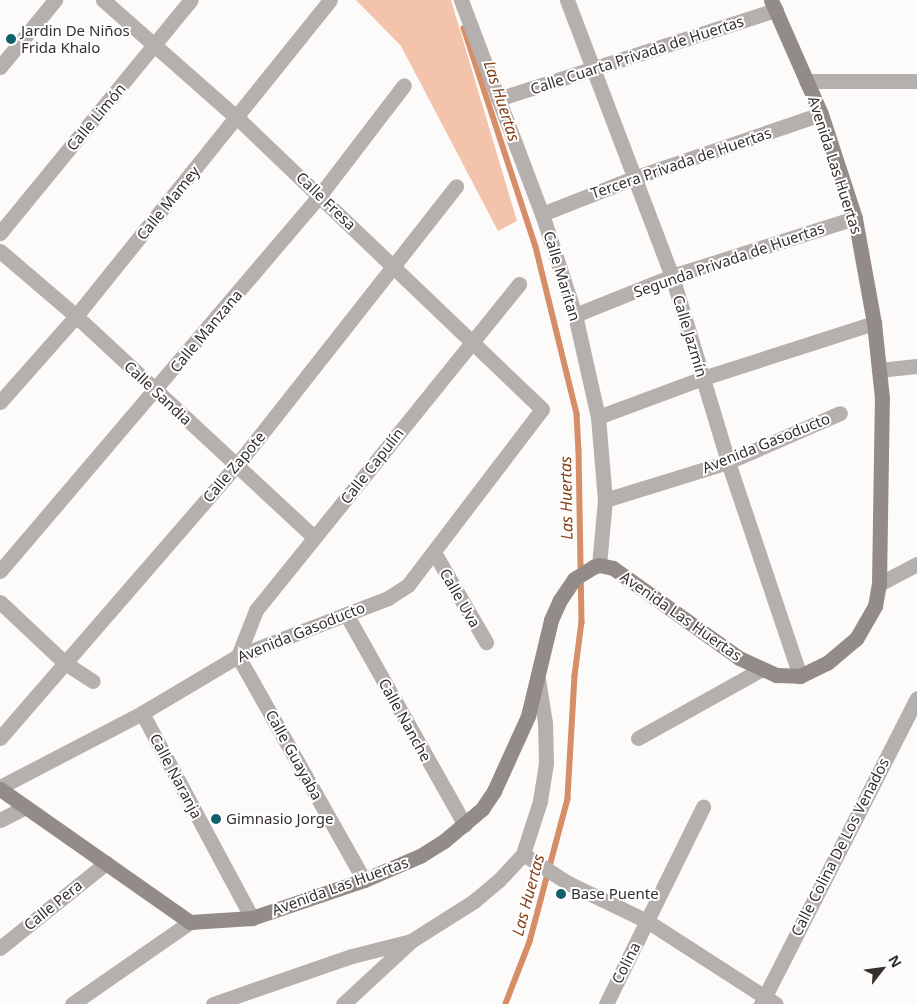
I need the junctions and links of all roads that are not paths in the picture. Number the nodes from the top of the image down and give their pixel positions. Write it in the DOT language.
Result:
graph roads {
  1 [pos="55,0"];
  2 [pos="103,0"];
  3 [pos="191,0"];
  4 [pos="330,0"];
  5 [pos="461,0"];
  6 [pos="567,0"];
  7 [pos="773,5"];
  8 [pos="156,44"];
  9 [pos="0,67"];
  10 [pos="594,71"];
  11 [pos="806,81"];
  12 [pos="917,81"];
  13 [pos="404,85"];
  14 [pos="498,99"];
  15 [pos="821,114"];
  16 [pos="237,118"];
  17 [pos="636,177"];
  18 [pos="456,186"];
  19 [pos="320,195"];
  20 [pos="542,214"];
  21 [pos="855,218"];
  22 [pos="0,233"];
  23 [pos="0,250"];
  24 [pos="395,267"];
  25 [pos="672,276"];
  26 [pos="519,284"];
  27 [pos="575,314"];
  28 [pos="76,316"];
  29 [pos="874,323"];
  30 [pos="472,340"];
  31 [pos="917,362"];
  32 [pos="879,370"];
  33 [pos="703,378"];
  34 [pos="156,391"];
  35 [pos="0,402"];
  36 [pos="542,408"];
  37 [pos="840,413"];
  38 [pos="598,417"];
  39 [pos="728,462"];
  40 [pos="236,466"];
  41 [pos="605,500"];
  42 [pos="314,537"];
  43 [pos="435,554"];
  44 [pos="917,564"];
  45 [pos="596,566"];
  46 [pos="0,571"];
  47 [pos="879,584"];
  48 [pos="0,602"];
  49 [pos="346,614"];
  50 [pos="486,642"];
  51 [pos="238,656"];
  52 [pos="65,663"];
  53 [pos="760,670"];
  54 [pos="800,676"];
  55 [pos="538,679"];
  56 [pos="92,681"];
  57 [pos="917,698"];
  58 [pos="142,714"];
  59 [pos="0,738"];
  60 [pos="638,738"];
  61 [pos="0,788"];
  62 [pos="25,807"];
  63 [pos="703,807"];
  64 [pos="0,820"];
  65 [pos="465,826"];
  66 [pos="528,858"];
  67 [pos="106,863"];
  68 [pos="364,880"];
  69 [pos="252,918"];
  70 [pos="647,921"];
  71 [pos="190,922"];
  72 [pos="411,941"];
  73 [pos="0,948"];
  74 [pos="767,1002"];
  75 [pos="72,1004"];
  76 [pos="213,1004"];
  77 [pos="343,1004"];
  78 [pos="606,1004"];
  1 -- 9 [label="street"];
  2 -- 8 [label="street, Calle Fresa"];
  3 -- 8 [label="street, Calle Limón"];
  4 -- 16 [label="street, Calle Mamey"];
  5 -- 14 [label="street, Calle Maritan"];
  6 -- 10 [label="street, Calle Jazmín"];
  7 -- 10 [label="street, Calle Cuarta Privada de Huertas"];
  7 -- 11 [label="street, Avenida Las Huertas"];
  8 -- 16 [label="street, Calle Fresa"];
  8 -- 22 [label="street, Calle Limón"];
  10 -- 14 [label="street, Calle Cuarta Privada de Huertas"];
  10 -- 17 [label="street, Calle Jazmín"];
  11 -- 12 [label="street"];
  11 -- 15 [label="street, Avenida Las Huertas"];
  13 -- 19 [label="street, Calle Manzana"];
  14 -- 20 [label="street, Calle Maritan"];
  15 -- 17 [label="street, Tercera Privada de Huertas"];
  15 -- 21 [label="street, Avenida Las Huertas"];
  16 -- 19 [label="street, Calle Fresa"];
  16 -- 28 [label="street, Calle Mamey"];
  17 -- 20 [label="street, Tercera Privada de Huertas"];
  17 -- 25 [label="street, Calle Jazmín"];
  18 -- 24 [label="street, Calle Zapote"];
  19 -- 24 [label="street, Calle Fresa"];
  19 -- 34 [label="street, Calle Manzana"];
  20 -- 27 [label="street, Calle Maritan"];
  21 -- 25 [label="street, Segunda Privada de Huertas"];
  21 -- 29 [label="street, Avenida Las Huertas"];
  23 -- 28 [label="street, Calle Sandia"];
  24 -- 30 [label="street, Calle Fresa"];
  24 -- 40 [label="street, Calle Zapote"];
  25 -- 27 [label="street, Segunda Privada de Huertas"];
  25 -- 33 [label="street, Calle Jazmín"];
  26 -- 30 [label="street, Calle Capulín"];
  27 -- 38 [label="street, Calle Maritan"];
  28 -- 34 [label="street, Calle Sandia"];
  28 -- 35 [label="street, Calle Mamey"];
  29 -- 32 [label="street, Avenida Las Huertas"];
  29 -- 33 [label="street"];
  30 -- 36 [label="street, Calle Fresa"];
  30 -- 42 [label="street, Calle Capulín"];
  31 -- 32 [label="street"];
  32 -- 47 [label="street, Avenida Las Huertas"];
  33 -- 38 [label="street"];
  33 -- 39 [label="street, Calle Jazmín"];
  34 -- 40 [label="street, Calle Sandia"];
  34 -- 46 [label="street, Calle Manzana"];
  36 -- 43 [label="street, Avenida Gasoducto"];
  37 -- 39 [label="street, Avenida Gasoducto"];
  38 -- 41 [label="street, Calle Maritan"];
  39 -- 41 [label="street, Avenida Gasoducto"];
  39 -- 54 [label="street, Calle Jazmín"];
  40 -- 42 [label="street, Calle Sandia"];
  40 -- 52 [label="street, Calle Zapote"];
  41 -- 45 [label="street, Calle Maritan"];
  42 -- 51 [label="street, Calle Capulín"];
  43 -- 49 [label="street, Avenida Gasoducto"];
  43 -- 50 [label="street, Calle Uva"];
  44 -- 47 [label="street"];
  45 -- 53 [label="street, Avenida Las Huertas"];
  45 -- 55 [label="street, Avenida Las Huertas"];
  47 -- 54 [label="street, Avenida Las Huertas"];
  48 -- 52 [label="street"];
  49 -- 51 [label="street, Avenida Gasoducto"];
  49 -- 65 [label="street, Calle Nanche"];
  51 -- 58 [label="street, Avenida Gasoducto"];
  51 -- 68 [label="street, Calle Guayaba"];
  52 -- 56 [label="street"];
  52 -- 59 [label="street, Calle Zapote"];
  53 -- 54 [label="street, Avenida Las Huertas"];
  53 -- 60 [label="street"];
  55 -- 65 [label="street, Avenida Las Huertas"];
  55 -- 66 [label="street"];
  57 -- 74 [label="street, Calle Colina De Los Venados"];
  58 -- 61 [label="street, Avenida Gasoducto"];
  58 -- 69 [label="street, Calle Naranja"];
  61 -- 62 [label="street"];
  62 -- 64 [label="street"];
  62 -- 67 [label="street"];
  63 -- 70 [label="street, Colina"];
  65 -- 68 [label="street, Avenida Las Huertas"];
  66 -- 70 [label="street"];
  66 -- 72 [label="street"];
  67 -- 71 [label="street"];
  67 -- 73 [label="street, Calle Pera"];
  68 -- 69 [label="street, Avenida Las Huertas"];
  69 -- 71 [label="street, Avenida Las Huertas"];
  70 -- 74 [label="street"];
  70 -- 78 [label="street, Colina"];
  71 -- 75 [label="street"];
  72 -- 76 [label="street"];
  72 -- 77 [label="street"];
}
